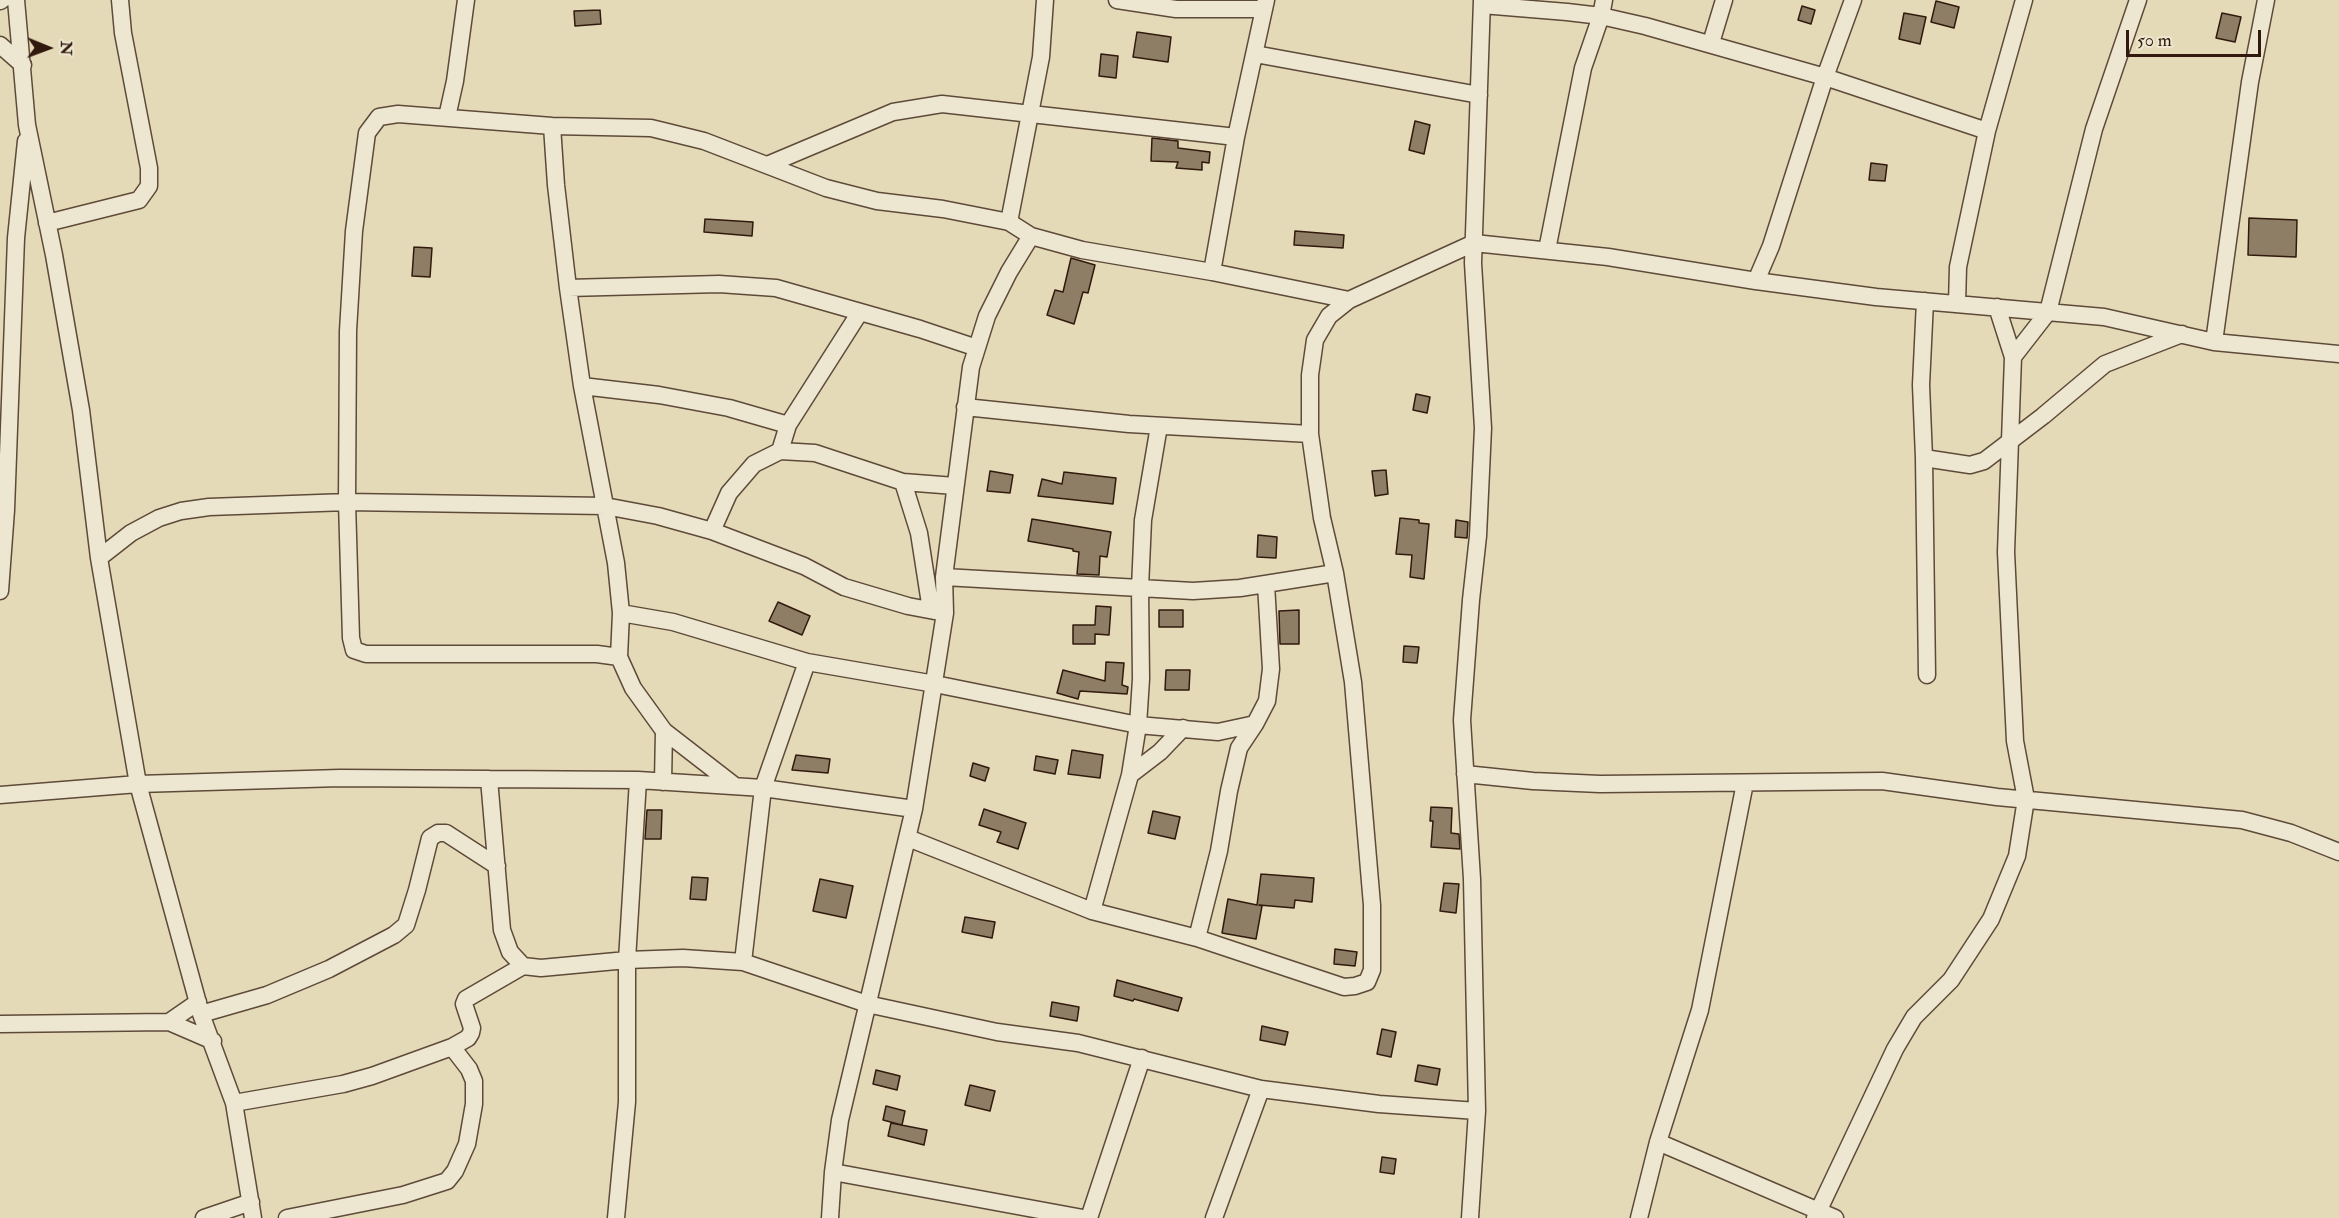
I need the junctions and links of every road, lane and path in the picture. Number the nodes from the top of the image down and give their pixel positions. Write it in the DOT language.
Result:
graph roads {
  1 [pos="16,0"];
  2 [pos="120,0"];
  3 [pos="466,0"];
  4 [pos="1045,0"];
  5 [pos="1117,0"];
  6 [pos="1724,0"];
  7 [pos="1853,0"];
  8 [pos="2024,0"];
  9 [pos="2138,0"];
  10 [pos="2266,0"];
  11 [pos="1482,2"];
  12 [pos="1265,4"];
  13 [pos="1603,8"];
  14 [pos="1711,43"];
  15 [pos="0,45"];
  16 [pos="1255,54"];
  17 [pos="23,65"];
  18 [pos="1825,77"];
  19 [pos="1479,95"];
  20 [pos="1031,114"];
  21 [pos="447,117"];
  22 [pos="27,125"];
  23 [pos="552,126"];
  24 [pos="1987,131"];
  25 [pos="1236,137"];
  26 [pos="767,165"];
  27 [pos="1009,222"];
  28 [pos="47,223"];
  29 [pos="1031,236"];
  30 [pos="8,237"];
  31 [pos="1474,243"];
  32 [pos="1547,250"];
  33 [pos="1212,272"];
  34 [pos="1756,281"];
  35 [pos="568,288"];
  36 [pos="1349,300"];
  37 [pos="1925,301"];
  38 [pos="1957,304"];
  39 [pos="1997,307"];
  40 [pos="860,312"];
  41 [pos="2048,312"];
  42 [pos="2182,334"];
  43 [pos="2214,342"];
  44 [pos="977,348"];
  45 [pos="2339,354"];
  46 [pos="2013,357"];
  47 [pos="582,386"];
  48 [pos="965,407"];
  49 [pos="4,421"];
  50 [pos="788,425"];
  51 [pos="1159,426"];
  52 [pos="1310,434"];
  53 [pos="2009,442"];
  54 [pos="780,451"];
  55 [pos="1924,458"];
  56 [pos="903,482"];
  57 [pos="955,486"];
  58 [pos="347,502"];
  59 [pos="605,506"];
  60 [pos="712,531"];
  61 [pos="99,558"];
  62 [pos="1335,573"];
  63 [pos="944,577"];
  64 [pos="1266,584"];
  65 [pos="1140,588"];
  66 [pos="0,591"];
  67 [pos="938,612"];
  68 [pos="621,613"];
  69 [pos="619,657"];
  70 [pos="807,662"];
  71 [pos="1927,675"];
  72 [pos="935,684"];
  73 [pos="1138,724"];
  74 [pos="1255,724"];
  75 [pos="1183,728"];
  76 [pos="664,731"];
  77 [pos="1218,732"];
  78 [pos="1239,748"];
  79 [pos="1465,774"];
  80 [pos="1130,775"];
  81 [pos="489,779"];
  82 [pos="638,780"];
  83 [pos="663,782"];
  84 [pos="1745,783"];
  85 [pos="138,784"];
  86 [pos="735,786"];
  87 [pos="763,788"];
  88 [pos="0,795"];
  89 [pos="2026,799"];
  90 [pos="914,809"];
  91 [pos="908,838"];
  92 [pos="2339,852"];
  93 [pos="497,866"];
  94 [pos="1092,911"];
  95 [pos="1197,938"];
  96 [pos="627,960"];
  97 [pos="743,962"];
  98 [pos="523,966"];
  99 [pos="867,1004"];
  100 [pos="199,1008"];
  101 [pos="169,1022"];
  102 [pos="0,1024"];
  103 [pos="213,1041"];
  104 [pos="452,1047"];
  105 [pos="1142,1058"];
  106 [pos="1261,1089"];
  107 [pos="234,1103"];
  108 [pos="1477,1111"];
  109 [pos="1658,1142"];
  110 [pos="833,1172"];
  111 [pos="252,1210"];
  112 [pos="1027,1213"];
  113 [pos="1056,1215"];
  114 [pos="1817,1215"];
  115 [pos="204,1218"];
  116 [pos="287,1218"];
  117 [pos="616,1218"];
  118 [pos="830,1218"];
  119 [pos="1083,1218"];
  120 [pos="1089,1218"];
  121 [pos="1214,1218"];
  122 [pos="1470,1218"];
  123 [pos="1639,1218"];
  124 [pos="1835,1218"];
  1 -- 17 [label="street"];
  2 -- 28 [label="street"];
  3 -- 21 [label="street"];
  4 -- 20 [label="street"];
  5 -- 12 [label="street"];
  6 -- 14 [label="street"];
  7 -- 18 [label="street"];
  8 -- 24 [label="street"];
  9 -- 41 [label="street"];
  10 -- 43 [label="street"];
  11 -- 13 [label="street"];
  11 -- 19 [label="street"];
  12 -- 16 [label="street"];
  13 -- 14 [label="street"];
  13 -- 32 [label="street"];
  14 -- 18 [label="street"];
  15 -- 17 [label="street"];
  16 -- 19 [label="street"];
  16 -- 25 [label="street"];
  17 -- 22 [label="street"];
  18 -- 24 [label="street"];
  18 -- 34 [label="street"];
  19 -- 31 [label="street"];
  20 -- 25 [label="street"];
  20 -- 26 [label="street"];
  20 -- 27 [label="street"];
  21 -- 23 [label="street"];
  21 -- 58 [label="street"];
  22 -- 28 [label="street"];
  22 -- 30 [label="street"];
  23 -- 26 [label="street"];
  23 -- 35 [label="street"];
  24 -- 38 [label="street"];
  25 -- 33 [label="street"];
  26 -- 27 [label="street"];
  27 -- 29 [label="street"];
  28 -- 61 [label="street"];
  29 -- 33 [label="street"];
  29 -- 44 [label="street"];
  30 -- 49 [label="street"];
  31 -- 32 [label="street"];
  31 -- 36 [label="street"];
  31 -- 79 [label="street"];
  32 -- 34 [label="street"];
  33 -- 36 [label="street"];
  34 -- 37 [label="street"];
  35 -- 40 [label="street"];
  35 -- 47 [label="street"];
  36 -- 52 [label="street"];
  37 -- 38 [label="street"];
  37 -- 55 [label="street"];
  38 -- 39 [label="street"];
  39 -- 41 [label="street"];
  39 -- 46 [label="street"];
  40 -- 44 [label="street"];
  40 -- 50 [label="street"];
  41 -- 42 [label="street"];
  41 -- 46 [label="street"];
  42 -- 43 [label="street"];
  42 -- 53 [label="street"];
  43 -- 45 [label="street"];
  44 -- 48 [label="street"];
  46 -- 53 [label="street"];
  47 -- 50 [label="street"];
  47 -- 59 [label="street"];
  48 -- 51 [label="street"];
  48 -- 57 [label="street"];
  49 -- 66 [label="street"];
  50 -- 54 [label="street"];
  51 -- 52 [label="street"];
  51 -- 65 [label="street"];
  52 -- 62 [label="street"];
  53 -- 55 [label="street"];
  53 -- 89 [label="street"];
  54 -- 56 [label="street"];
  54 -- 60 [label="street"];
  55 -- 71 [label="street"];
  56 -- 57 [label="street"];
  56 -- 67 [label="street"];
  57 -- 63 [label="street"];
  58 -- 59 [label="street"];
  58 -- 61 [label="street"];
  58 -- 69 [label="street"];
  59 -- 60 [label="street"];
  59 -- 68 [label="street"];
  60 -- 67 [label="street"];
  61 -- 85 [label="street"];
  62 -- 64 [label="street"];
  62 -- 95 [label="street"];
  63 -- 65 [label="street"];
  63 -- 67 [label="street"];
  64 -- 65 [label="street"];
  64 -- 74 [label="street"];
  65 -- 73 [label="street"];
  67 -- 72 [label="street"];
  68 -- 69 [label="street"];
  68 -- 70 [label="street"];
  69 -- 76 [label="street"];
  70 -- 72 [label="street"];
  70 -- 87 [label="street"];
  72 -- 73 [label="street"];
  72 -- 90 [label="street"];
  73 -- 75 [label="street"];
  73 -- 80 [label="street"];
  74 -- 77 [label="street"];
  74 -- 78 [label="street"];
  75 -- 77 [label="street"];
  75 -- 80 [label="street"];
  76 -- 83 [label="street"];
  76 -- 86 [label="street"];
  77 -- 78 [label="street"];
  78 -- 95 [label="street"];
  79 -- 84 [label="street"];
  79 -- 108 [label="street"];
  80 -- 94 [label="street"];
  81 -- 82 [label="street"];
  81 -- 85 [label="street"];
  81 -- 93 [label="street"];
  82 -- 83 [label="street"];
  82 -- 96 [label="street"];
  83 -- 86 [label="street"];
  84 -- 89 [label="street"];
  84 -- 109 [label="street"];
  85 -- 88 [label="street"];
  85 -- 100 [label="street"];
  86 -- 87 [label="street"];
  87 -- 90 [label="street"];
  87 -- 97 [label="street"];
  89 -- 92 [label="street"];
  89 -- 114 [label="street"];
  90 -- 91 [label="street"];
  91 -- 94 [label="street"];
  91 -- 99 [label="street"];
  93 -- 98 [label="street"];
  93 -- 100 [label="street"];
  94 -- 95 [label="street"];
  96 -- 97 [label="street"];
  96 -- 98 [label="street"];
  96 -- 117 [label="street"];
  97 -- 99 [label="street"];
  98 -- 104 [label="street"];
  99 -- 105 [label="street"];
  99 -- 110 [label="street"];
  100 -- 101 [label="street"];
  100 -- 103 [label="street"];
  101 -- 102 [label="street"];
  101 -- 103 [label="street"];
  103 -- 107 [label="street"];
  104 -- 107 [label="street"];
  104 -- 116 [label="street"];
  105 -- 106 [label="street"];
  105 -- 120 [label="street"];
  106 -- 108 [label="street"];
  106 -- 121 [label="street"];
  107 -- 111 [label="street"];
  108 -- 122 [label="street"];
  109 -- 114 [label="street"];
  109 -- 123 [label="street"];
  110 -- 112 [label="street"];
  110 -- 118 [label="street"];
  111 -- 115 [label="street"];
  112 -- 113 [label="street"];
  113 -- 119 [label="street"];
  114 -- 124 [label="street"];
}
